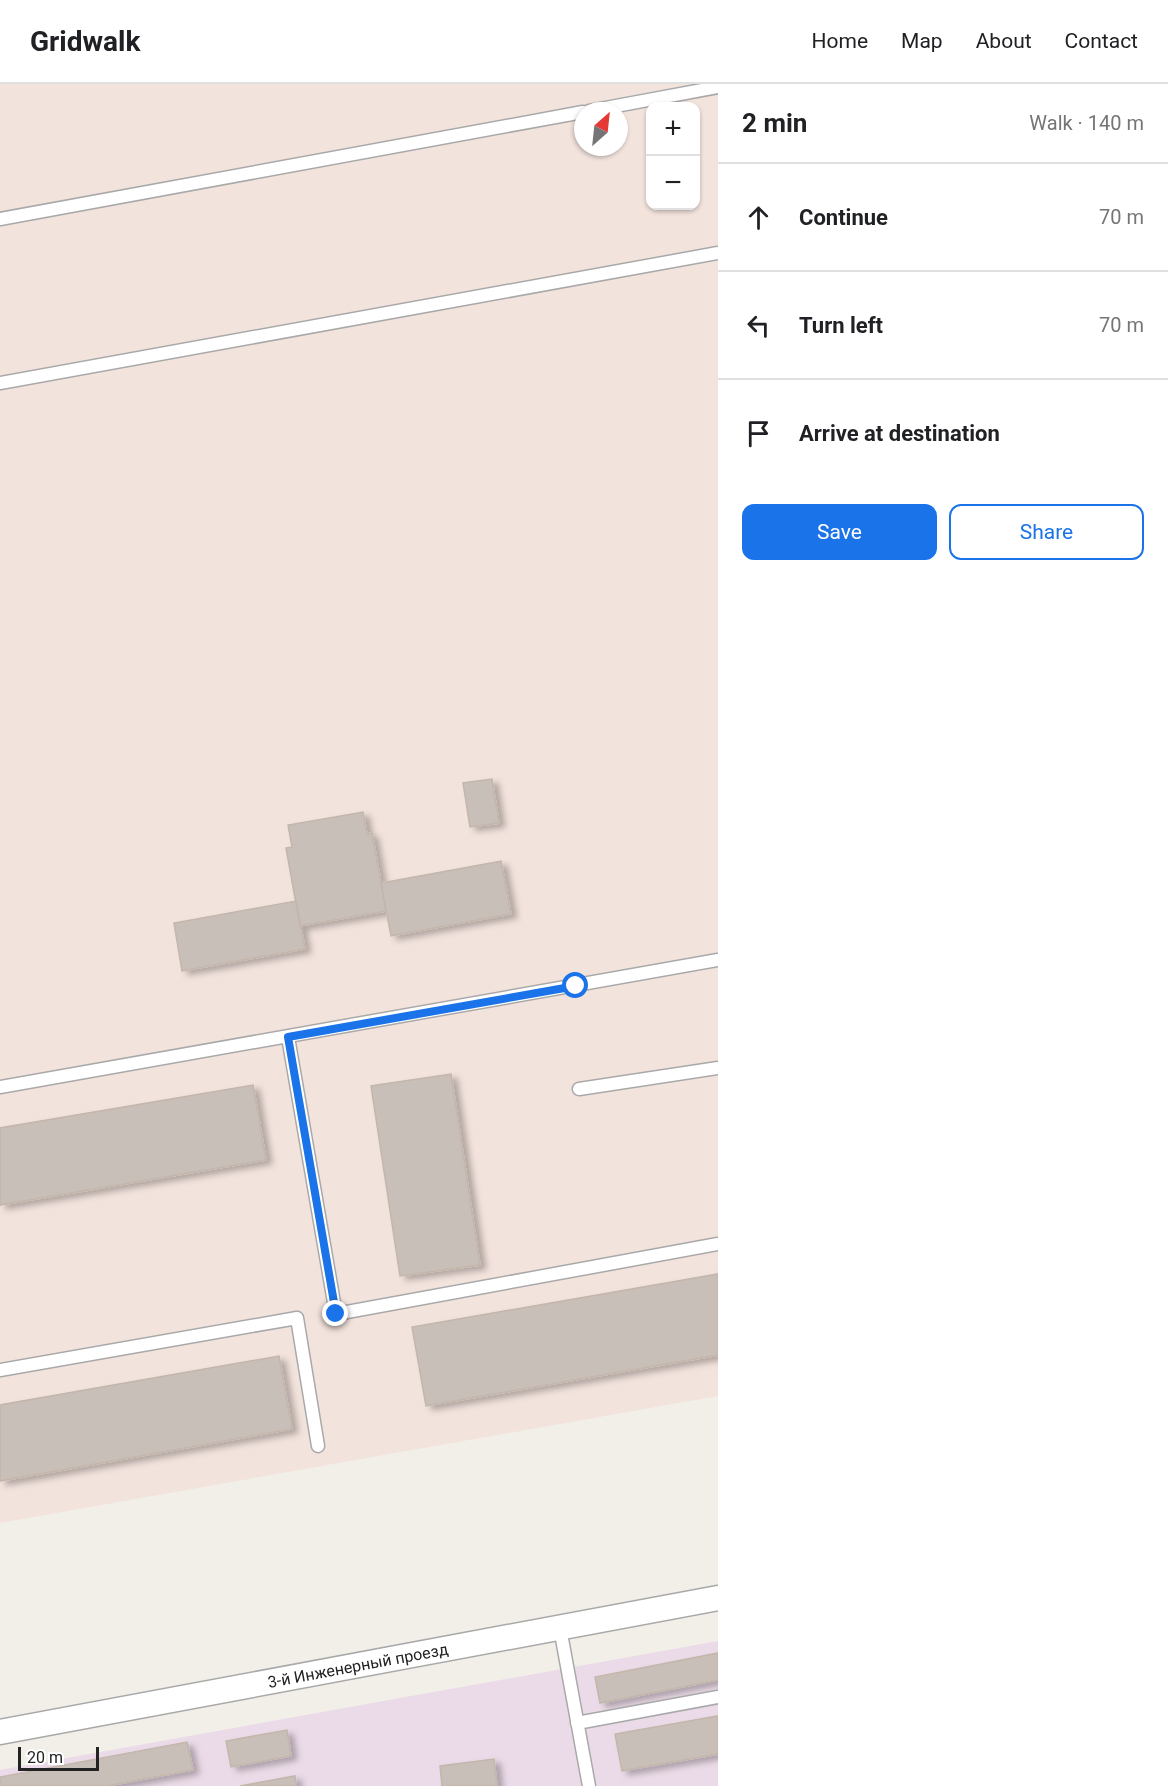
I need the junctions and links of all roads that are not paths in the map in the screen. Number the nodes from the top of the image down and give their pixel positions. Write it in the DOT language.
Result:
graph roads {
  1 [pos="718,87"];
  2 [pos="628,104"];
  3 [pos="574,114"];
  4 [pos="0,219"];
  5 [pos="718,253"];
  6 [pos="0,383"];
  7 [pos="718,960"];
  8 [pos="288,1037"];
  9 [pos="718,1068"];
  10 [pos="0,1087"];
  11 [pos="579,1089"];
  12 [pos="718,1244"];
  13 [pos="0,1370"];
  14 [pos="318,1446"];
  15 [pos="718,1598"];
  16 [pos="560,1628"];
  17 [pos="718,1697"];
  18 [pos="577,1723"];
  19 [pos="0,1732"];
  20 [pos="589,1786"];
  1 -- 2 [label="lane"];
  3 -- 4 [label="lane"];
  5 -- 6 [label="lane"];
  7 -- 8 [label="lane"];
  8 -- 10 [label="lane"];
  8 -- 12 [label="lane"];
  9 -- 11 [label="lane"];
  13 -- 14 [label="lane"];
  15 -- 16 [label="street, 3-й Инженерный проезд"];
  16 -- 18 [label="lane"];
  16 -- 19 [label="street, 3-й Инженерный проезд"];
  17 -- 18 [label="lane"];
  18 -- 20 [label="lane"];
}
